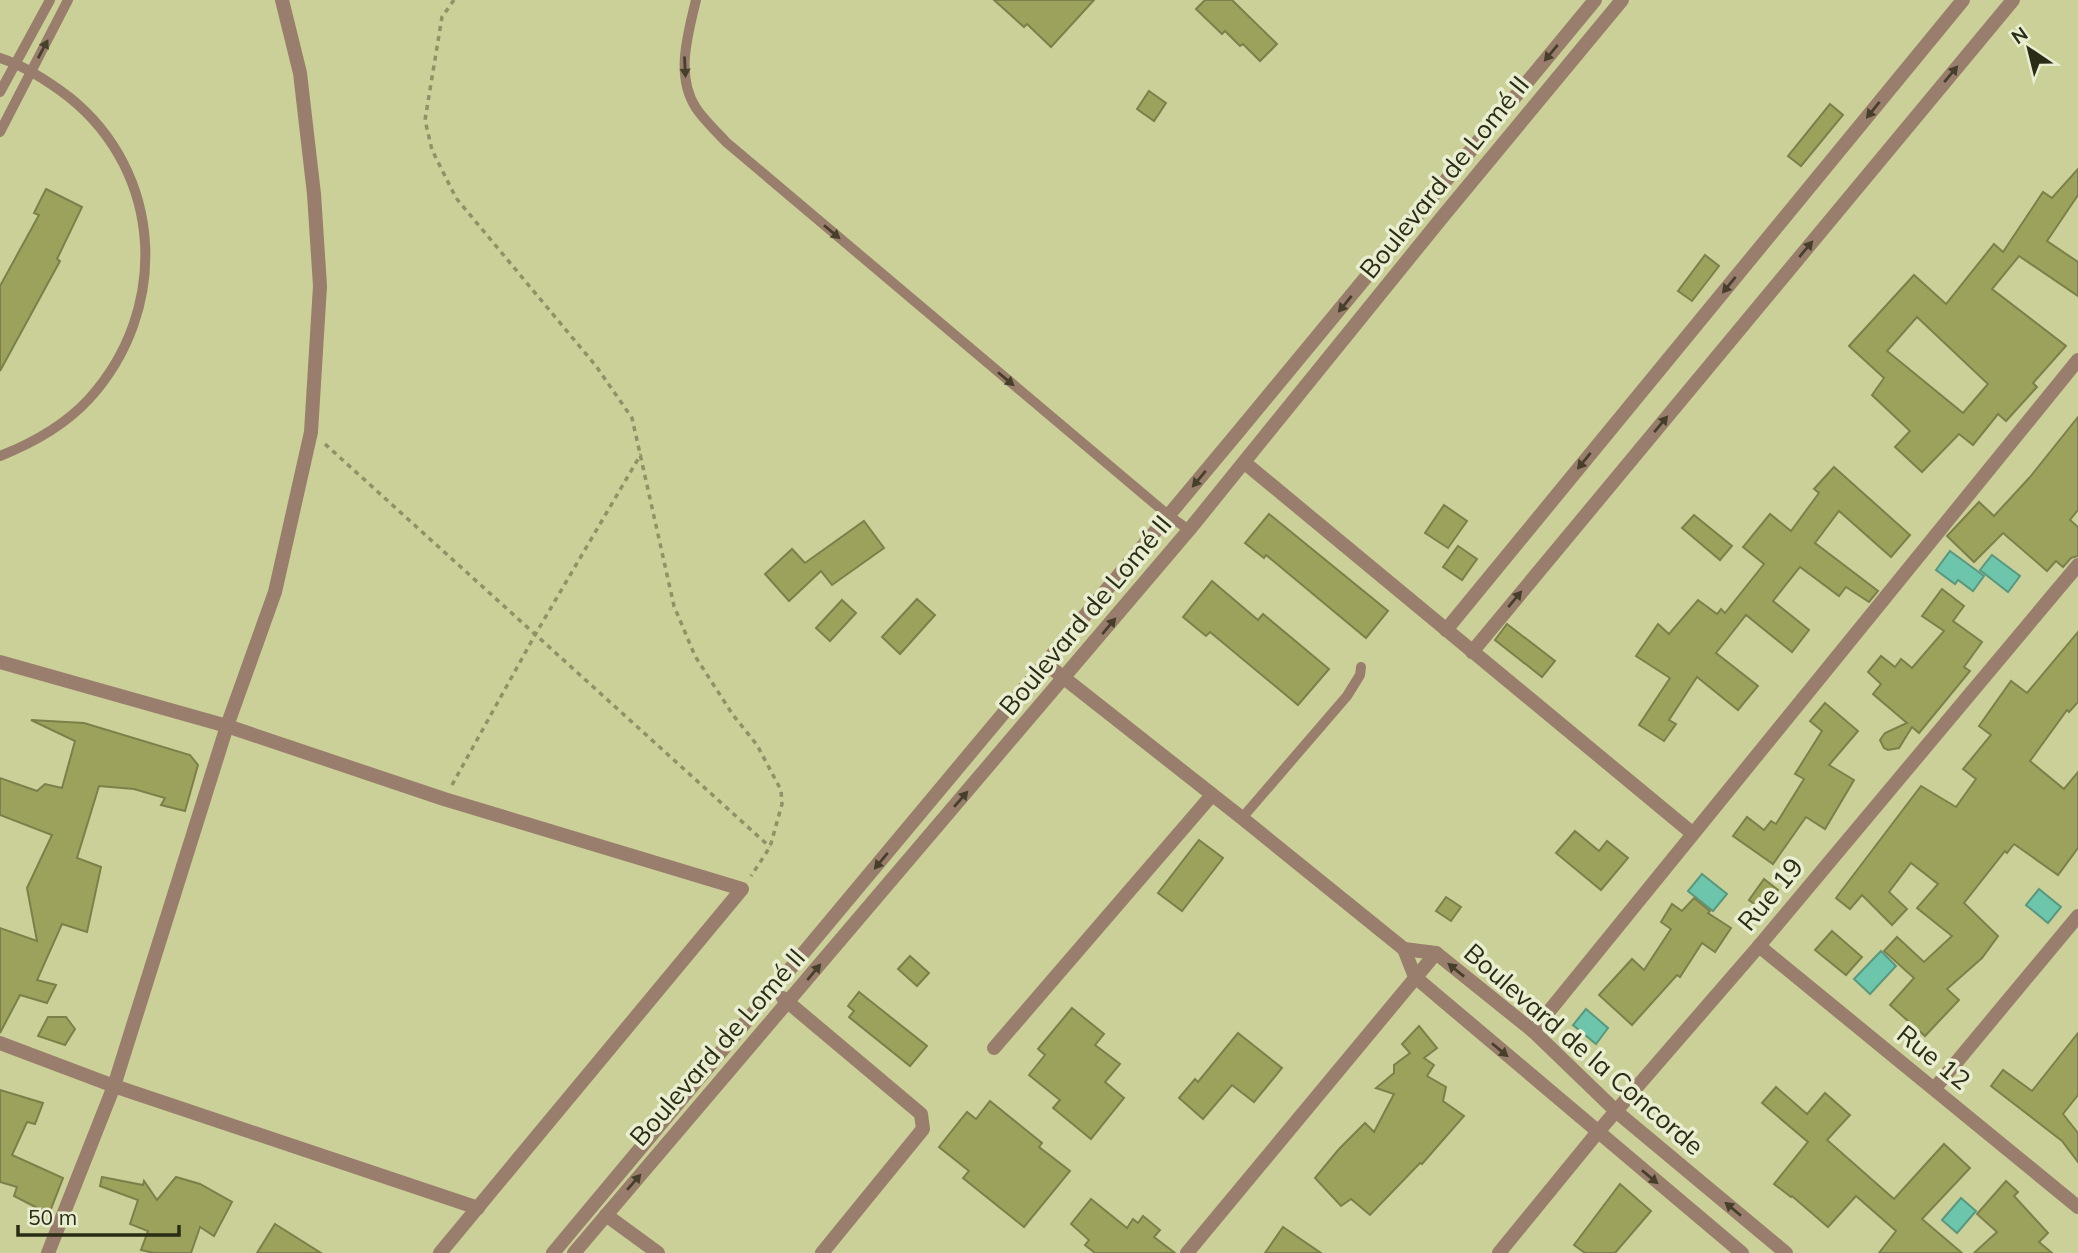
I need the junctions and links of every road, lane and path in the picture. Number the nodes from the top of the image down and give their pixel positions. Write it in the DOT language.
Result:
graph roads {
  1 [pos="50,0"];
  2 [pos="68,0"];
  3 [pos="282,0"];
  4 [pos="454,0"];
  5 [pos="696,0"];
  6 [pos="1595,0"];
  7 [pos="1622,0"];
  8 [pos="1963,0"];
  9 [pos="2013,0"];
  10 [pos="0,58"];
  11 [pos="14,62"];
  12 [pos="31,72"];
  13 [pos="0,92"];
  14 [pos="0,132"];
  15 [pos="2078,360"];
  16 [pos="311,432"];
  17 [pos="642,452"];
  18 [pos="0,456"];
  19 [pos="1245,463"];
  20 [pos="1168,515"];
  21 [pos="1189,530"];
  22 [pos="2078,565"];
  23 [pos="1446,630"];
  24 [pos="535,635"];
  25 [pos="1472,652"];
  26 [pos="0,662"];
  27 [pos="1045,663"];
  28 [pos="1362,667"];
  29 [pos="1064,678"];
  30 [pos="227,726"];
  31 [pos="1212,795"];
  32 [pos="444,799"];
  33 [pos="1242,818"];
  34 [pos="1692,833"];
  35 [pos="769,847"];
  36 [pos="742,889"];
  37 [pos="2078,916"];
  38 [pos="1759,946"];
  39 [pos="1404,949"];
  40 [pos="1436,953"];
  41 [pos="1415,977"];
  42 [pos="773,990"];
  43 [pos="789,1003"];
  44 [pos="1533,1031"];
  45 [pos="0,1043"];
  46 [pos="994,1048"];
  47 [pos="114,1086"];
  48 [pos="1935,1088"];
  49 [pos="1617,1112"];
  50 [pos="1597,1133"];
  51 [pos="2078,1207"];
  52 [pos="478,1208"];
  53 [pos="606,1215"];
  54 [pos="48,1253"];
  55 [pos="440,1253"];
  56 [pos="553,1253"];
  57 [pos="574,1253"];
  58 [pos="658,1253"];
  59 [pos="822,1253"];
  60 [pos="1187,1253"];
  61 [pos="1499,1253"];
  62 [pos="1742,1253"];
  63 [pos="1786,1253"];
  1 -- 11 [label="lane"];
  12 -- 2 [label="lane, one-way"];
  3 -- 16 [label="street"];
  4 -- 17 [label="path"];
  5 -- 20 [label="lane, one-way"];
  6 -- 20 [label="street, Boulevard de Lomé II, one-way"];
  7 -- 19 [label="street, Boulevard de Lomé II"];
  8 -- 23 [label="street, one-way"];
  25 -- 9 [label="street, one-way"];
  10 -- 11 [label="lane"];
  11 -- 12 [label="lane"];
  11 -- 13 [label="lane"];
  12 -- 14 [label="lane"];
  12 -- 18 [label="lane"];
  15 -- 34 [label="street"];
  16 -- 24 [label="path"];
  16 -- 30 [label="street"];
  17 -- 24 [label="path"];
  17 -- 35 [label="path"];
  19 -- 21 [label="street, Boulevard de Lomé II"];
  19 -- 23 [label="street"];
  20 -- 21 [label="lane"];
  20 -- 27 [label="street, Boulevard de Lomé II"];
  29 -- 21 [label="street, Boulevard de Lomé II, one-way"];
  22 -- 38 [label="street, Rue 19"];
  23 -- 25 [label="street"];
  24 -- 32 [label="path"];
  24 -- 35 [label="path"];
  25 -- 34 [label="street"];
  26 -- 30 [label="street"];
  27 -- 29 [label="street"];
  27 -- 42 [label="street, Boulevard de Lomé II, one-way"];
  28 -- 33 [label="lane"];
  29 -- 31 [label="street"];
  43 -- 29 [label="street, Boulevard de Lomé II, one-way"];
  30 -- 32 [label="street"];
  30 -- 47 [label="street"];
  31 -- 33 [label="street"];
  31 -- 46 [label="street"];
  32 -- 36 [label="street"];
  33 -- 39 [label="street"];
  34 -- 44 [label="street"];
  35 -- 36 [label="path"];
  36 -- 52 [label="street"];
  37 -- 48 [label="street"];
  38 -- 48 [label="street, Rue 12"];
  38 -- 49 [label="street, Rue 19"];
  39 -- 40 [label="street, Boulevard de la Concorde"];
  39 -- 41 [label="street, Boulevard de la Concorde"];
  40 -- 41 [label="street"];
  44 -- 40 [label="street, Boulevard de la Concorde, one-way"];
  41 -- 50 [label="street, Boulevard de la Concorde, one-way"];
  41 -- 60 [label="street"];
  42 -- 43 [label="street"];
  42 -- 56 [label="street, Boulevard de Lomé II"];
  53 -- 43 [label="street, Boulevard de Lomé II, one-way"];
  43 -- 59 [label="street"];
  44 -- 49 [label="street, Boulevard de la Concorde"];
  45 -- 47 [label="street"];
  47 -- 52 [label="street"];
  47 -- 54 [label="street"];
  48 -- 51 [label="street, Rue 12"];
  49 -- 50 [label="street, Rue 19"];
  63 -- 49 [label="street, Boulevard de la Concorde, one-way"];
  50 -- 61 [label="street, Rue 19"];
  50 -- 62 [label="street, Boulevard de la Concorde, one-way"];
  52 -- 55 [label="street"];
  53 -- 57 [label="street, Boulevard de Lomé II"];
  53 -- 58 [label="street"];
}
